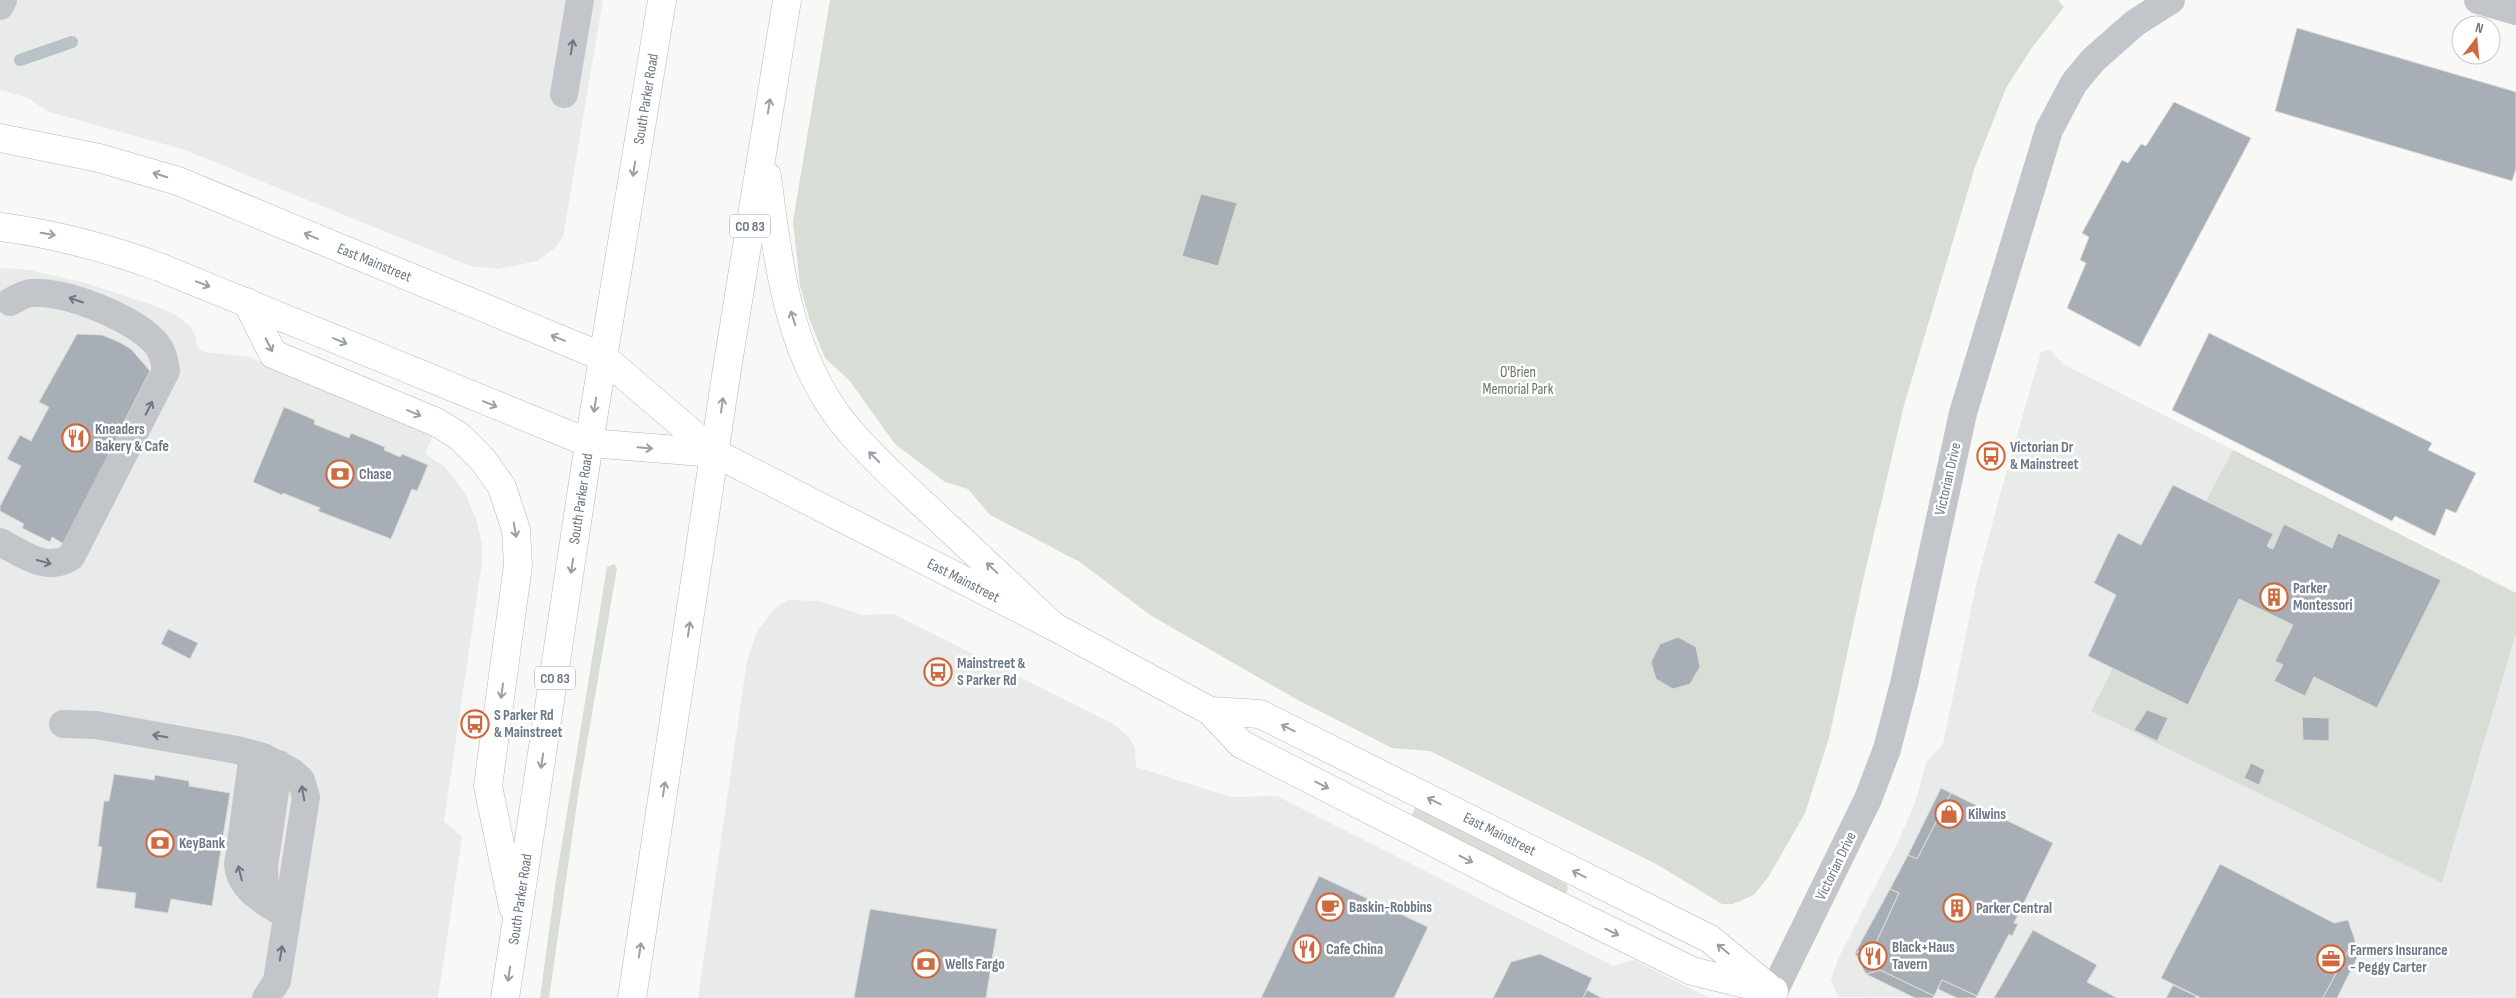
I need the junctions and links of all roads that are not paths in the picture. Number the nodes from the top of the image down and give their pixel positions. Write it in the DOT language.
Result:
graph roads {
  1 [pos="3,0"];
  2 [pos="580,0"];
  3 [pos="662,0"];
  4 [pos="787,0"];
  5 [pos="2171,0"];
  6 [pos="2478,0"];
  7 [pos="0,6"];
  8 [pos="2516,11"];
  9 [pos="564,94"];
  10 [pos="0,138"];
  11 [pos="763,145"];
  12 [pos="0,227"];
  13 [pos="10,302"];
  14 [pos="247,302"];
  15 [pos="603,357"];
  16 [pos="589,443"];
  17 [pos="715,453"];
  18 [pos="0,542"];
  19 [pos="1053,626"];
  20 [pos="1210,711"];
  21 [pos="63,724"];
  22 [pos="253,754"];
  23 [pos="279,764"];
  24 [pos="265,901"];
  25 [pos="287,916"];
  26 [pos="517,926"];
  27 [pos="1780,995"];
  28 [pos="266,998"];
  29 [pos="505,998"];
  30 [pos="632,998"];
  1 -- 7 [label="street"];
  9 -- 2 [label="street, one-way"];
  3 -- 15 [label="main road, South Parker Road / CO 83, one-way"];
  11 -- 4 [label="main road, CO 83, one-way"];
  5 -- 27 [label="street, Victorian Drive"];
  6 -- 8 [label="street"];
  15 -- 10 [label="main road, East Mainstreet, one-way"];
  17 -- 11 [label="main road, CO 83, one-way"];
  19 -- 11 [label="main road, one-way"];
  12 -- 14 [label="main road, East Mainstreet, one-way"];
  18 -- 13 [label="street, one-way"];
  14 -- 16 [label="main road, East Mainstreet, one-way"];
  14 -- 26 [label="main road, one-way"];
  15 -- 16 [label="main road, South Parker Road / CO 83, one-way"];
  15 -- 17 [label="main road, East Mainstreet"];
  16 -- 17 [label="main road, East Mainstreet, one-way"];
  16 -- 26 [label="main road, South Parker Road / CO 83, one-way"];
  17 -- 19 [label="main road, East Mainstreet"];
  30 -- 17 [label="main road, CO 83, one-way"];
  19 -- 20 [label="main road, East Mainstreet"];
  20 -- 27 [label="main road, East Mainstreet, one-way"];
  27 -- 20 [label="main road, East Mainstreet, one-way"];
  22 -- 21 [label="street, one-way"];
  22 -- 23 [label="street"];
  24 -- 22 [label="street, one-way"];
  23 -- 24 [label="street"];
  25 -- 23 [label="street, one-way"];
  24 -- 25 [label="street"];
  28 -- 25 [label="street, one-way"];
  26 -- 29 [label="main road, South Parker Road / CO 83, one-way"];
}
